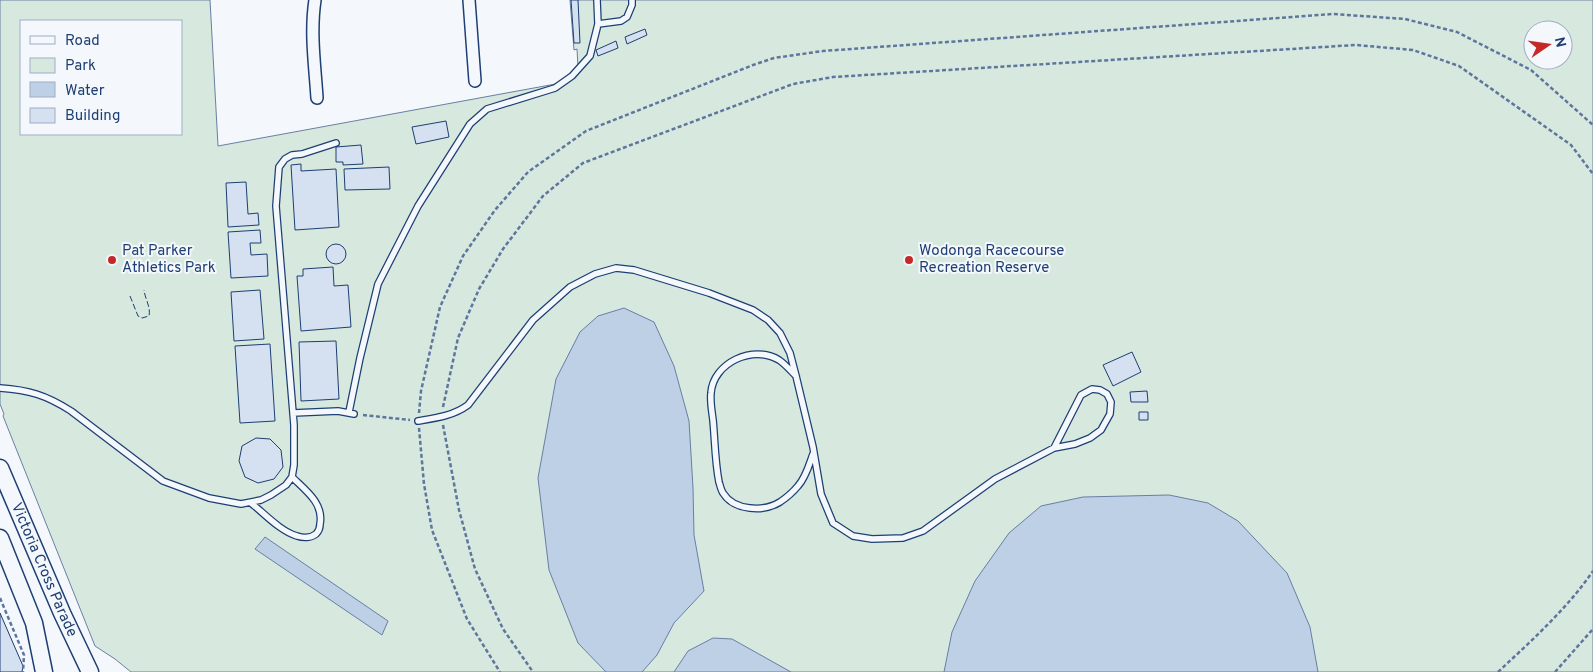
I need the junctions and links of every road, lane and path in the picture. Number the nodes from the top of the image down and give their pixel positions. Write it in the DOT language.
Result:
graph roads {
  1 [pos="315,0"];
  2 [pos="469,0"];
  3 [pos="597,0"];
  4 [pos="632,0"];
  5 [pos="598,24"];
  6 [pos="475,81"];
  7 [pos="318,98"];
  8 [pos="1593,125"];
  9 [pos="336,143"];
  10 [pos="1593,174"];
  11 [pos="796,376"];
  12 [pos="0,388"];
  13 [pos="293,413"];
  14 [pos="351,413"];
  15 [pos="442,417"];
  16 [pos="418,421"];
  17 [pos="1054,448"];
  18 [pos="814,452"];
  19 [pos="0,468"];
  20 [pos="292,477"];
  21 [pos="251,503"];
  22 [pos="0,538"];
  23 [pos="1593,572"];
  24 [pos="0,598"];
  25 [pos="1593,629"];
  26 [pos="23,672"];
  27 [pos="44,672"];
  28 [pos="90,672"];
  29 [pos="500,672"];
  30 [pos="532,672"];
  31 [pos="1498,672"];
  32 [pos="1555,672"];
  1 -- 7 [label="street"];
  2 -- 6 [label="street"];
  3 -- 5 [label="lane"];
  4 -- 5 [label="lane"];
  5 -- 14 [label="lane"];
  8 -- 16 [label="path"];
  9 -- 13 [label="lane"];
  10 -- 15 [label="path"];
  11 -- 15 [label="lane"];
  11 -- 18 [label="lane"];
  11 -- 18 [label="lane"];
  12 -- 21 [label="lane"];
  13 -- 14 [label="lane"];
  13 -- 20 [label="lane"];
  14 -- 16 [label="path"];
  15 -- 16 [label="lane"];
  15 -- 30 [label="path"];
  16 -- 29 [label="path"];
  17 -- 17 [label="lane"];
  17 -- 18 [label="lane"];
  19 -- 28 [label="main road, Victoria Cross Parade"];
  20 -- 21 [label="lane"];
  20 -- 21 [label="lane"];
  22 -- 27 [label="main road, Victoria Cross Parade"];
  23 -- 31 [label="path"];
  24 -- 26 [label="path"];
  25 -- 32 [label="path"];
}
